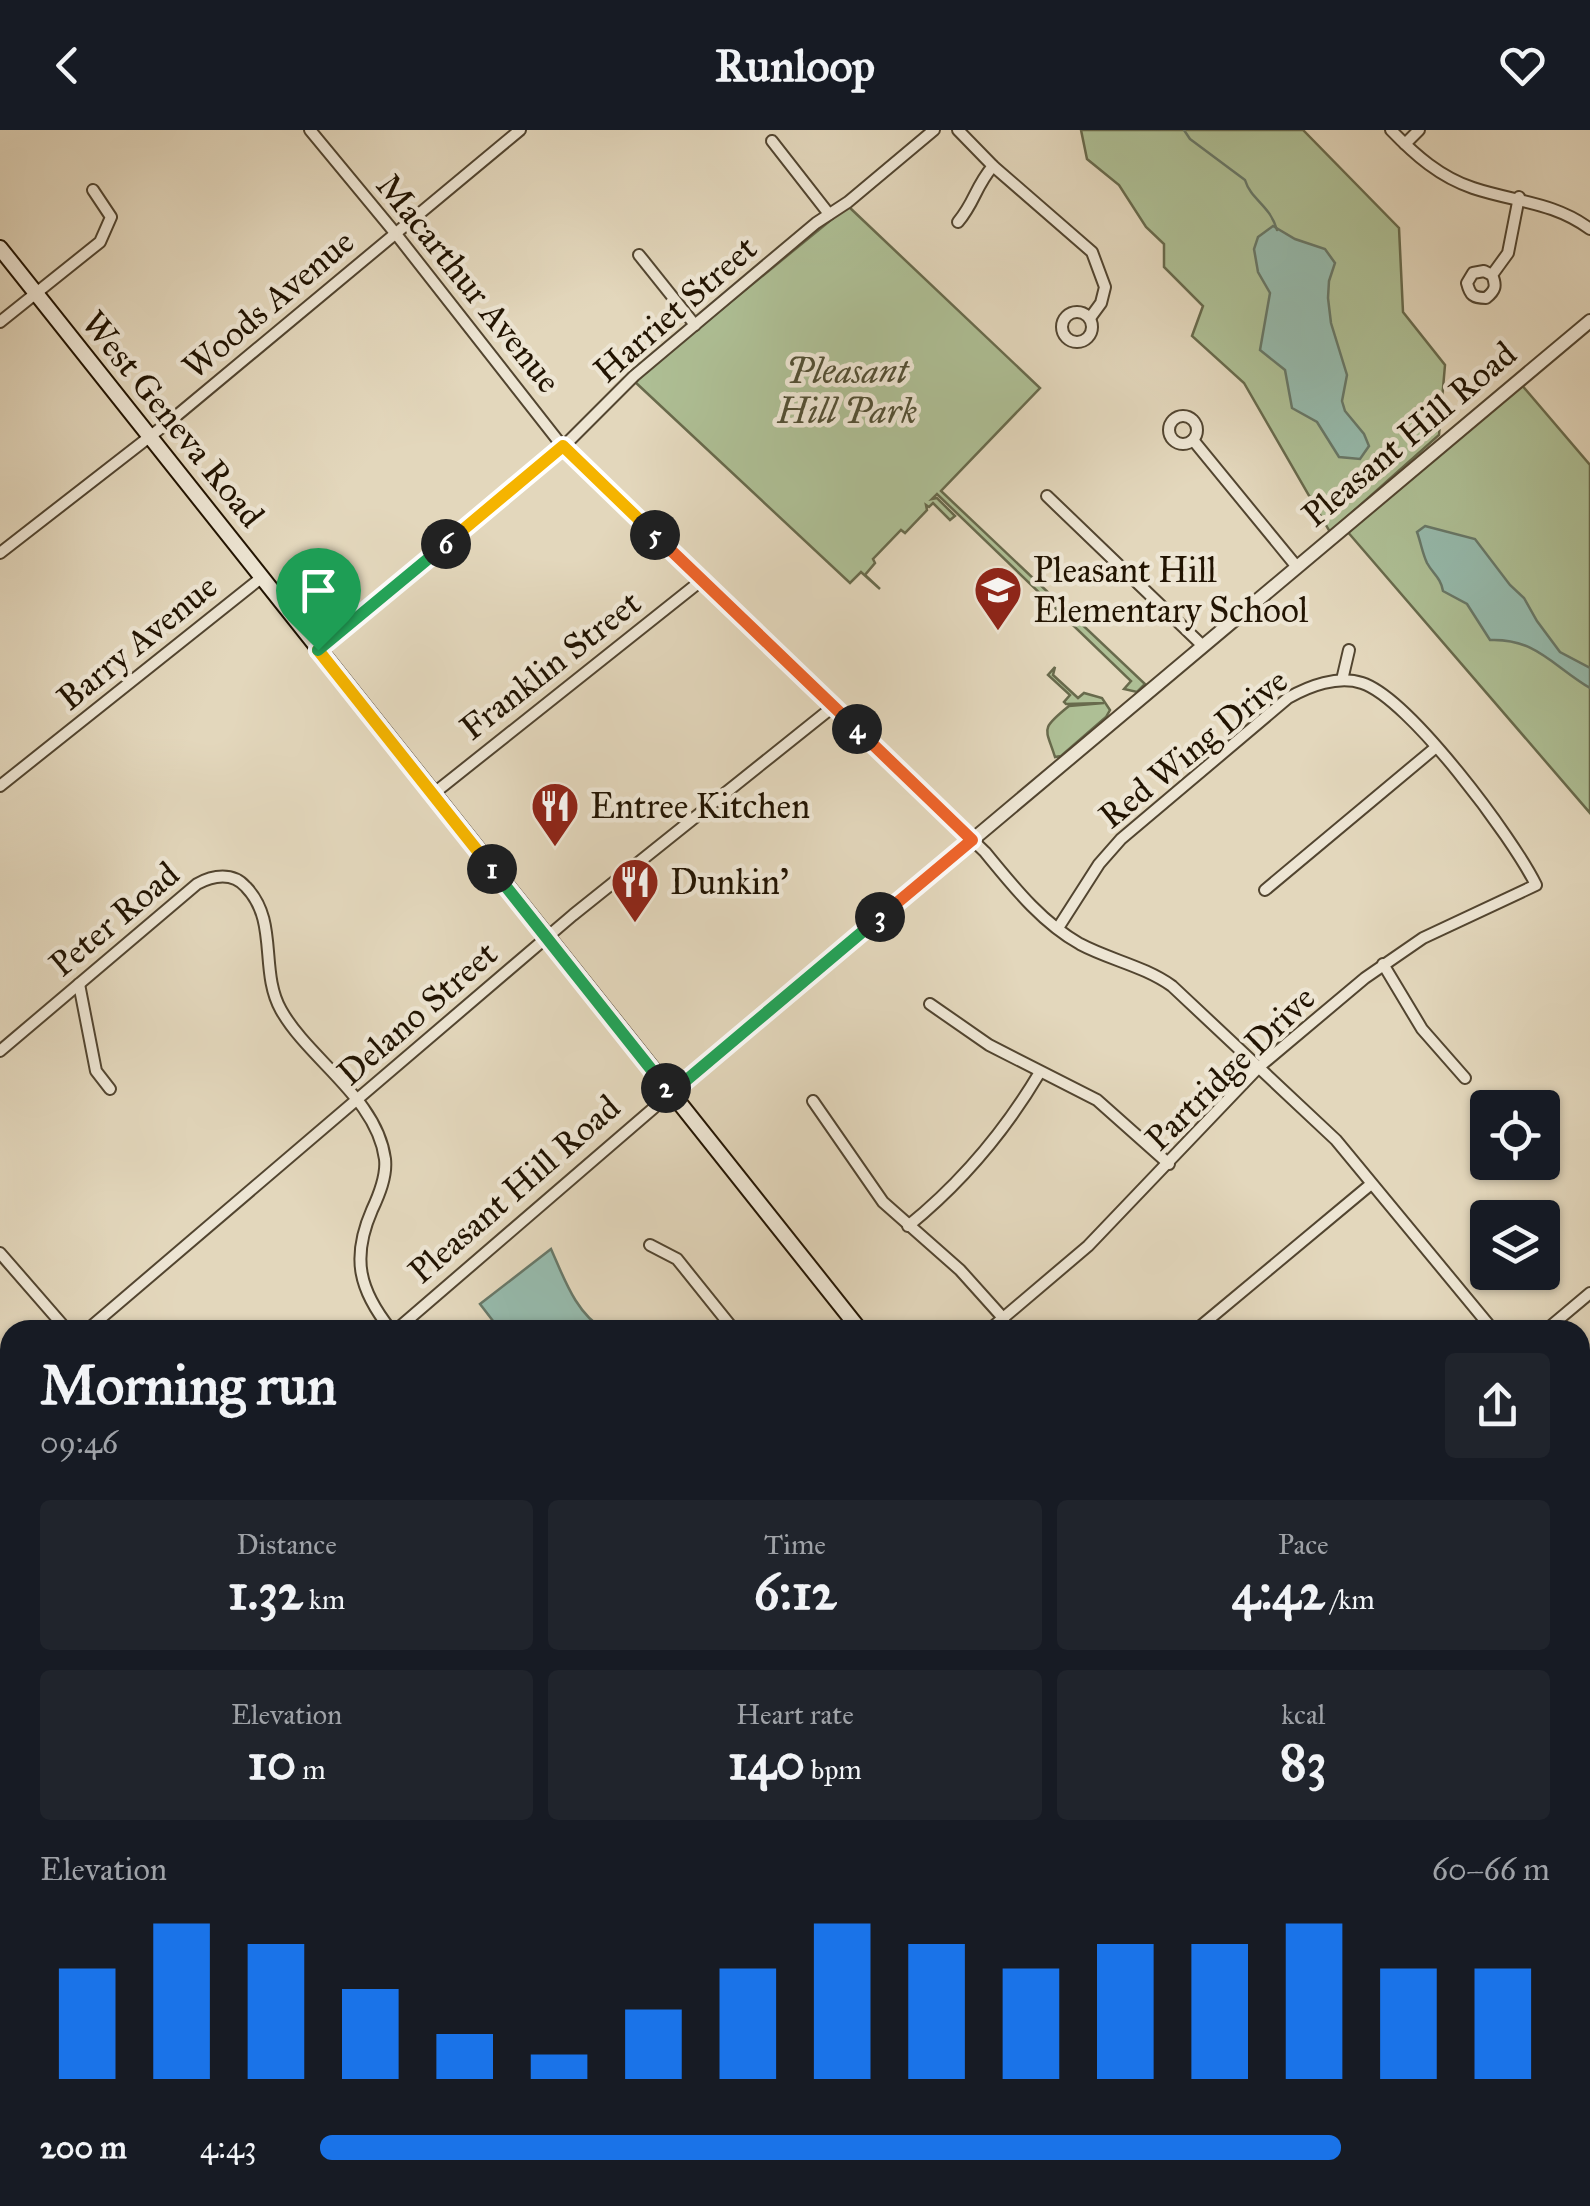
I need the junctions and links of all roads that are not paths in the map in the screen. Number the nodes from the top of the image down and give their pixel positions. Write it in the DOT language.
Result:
graph roads {
  1 [pos="310,130"];
  2 [pos="520,130"];
  3 [pos="934,130"];
  4 [pos="958,130"];
  5 [pos="1392,130"];
  6 [pos="1419,130"];
  7 [pos="772,141"];
  8 [pos="1405,144"];
  9 [pos="993,166"];
  10 [pos="93,190"];
  11 [pos="1519,197"];
  12 [pos="830,214"];
  13 [pos="958,222"];
  14 [pos="1590,229"];
  15 [pos="396,234"];
  16 [pos="0,248"];
  17 [pos="639,254"];
  18 [pos="1492,275"];
  19 [pos="34,294"];
  20 [pos="1090,318"];
  21 [pos="1590,321"];
  22 [pos="0,322"];
  23 [pos="696,324"];
  24 [pos="149,437"];
  25 [pos="1192,440"];
  26 [pos="563,446"];
  27 [pos="1047,496"];
  28 [pos="0,554"];
  29 [pos="1297,567"];
  30 [pos="261,578"];
  31 [pos="702,580"];
  32 [pos="1203,646"];
  33 [pos="318,650"];
  34 [pos="1349,650"];
  35 [pos="1342,680"];
  36 [pos="834,706"];
  37 [pos="1434,748"];
  38 [pos="0,786"];
  39 [pos="432,794"];
  40 [pos="972,840"];
  41 [pos="1266,890"];
  42 [pos="1058,928"];
  43 [pos="547,938"];
  44 [pos="1383,964"];
  45 [pos="79,984"];
  46 [pos="930,1004"];
  47 [pos="0,1052"];
  48 [pos="1259,1068"];
  49 [pos="1040,1072"];
  50 [pos="1465,1078"];
  51 [pos="110,1089"];
  52 [pos="670,1094"];
  53 [pos="813,1100"];
  54 [pos="356,1101"];
  55 [pos="1168,1164"];
  56 [pos="1370,1185"];
  57 [pos="908,1226"];
  58 [pos="650,1244"];
  59 [pos="0,1252"];
  60 [pos="1590,1293"];
  61 [pos="1004,1319"];
  62 [pos="58,1320"];
  63 [pos="99,1320"];
  64 [pos="385,1320"];
  65 [pos="405,1320"];
  66 [pos="726,1320"];
  67 [pos="852,1320"];
  68 [pos="1208,1320"];
  69 [pos="1485,1320"];
  70 [pos="1558,1320"];
  1 -- 15 [label="street, Macarthur Avenue"];
  2 -- 15 [label="street, Woods Avenue"];
  3 -- 12 [label="street, Harriet Street"];
  4 -- 9 [label="street"];
  5 -- 8 [label="street"];
  6 -- 8 [label="street"];
  7 -- 12 [label="street"];
  8 -- 11 [label="street"];
  9 -- 13 [label="street"];
  9 -- 20 [label="street"];
  10 -- 19 [label="street"];
  11 -- 14 [label="street"];
  11 -- 18 [label="street"];
  12 -- 23 [label="street, Harriet Street"];
  15 -- 24 [label="street, Woods Avenue"];
  15 -- 26 [label="street, Macarthur Avenue"];
  16 -- 19 [label="main road, West Geneva Road"];
  17 -- 23 [label="street"];
  19 -- 22 [label="street"];
  19 -- 24 [label="main road, West Geneva Road"];
  21 -- 29 [label="street, Pleasant Hill Road"];
  23 -- 26 [label="street, Harriet Street"];
  24 -- 28 [label="street, Woods Avenue"];
  24 -- 30 [label="main road, West Geneva Road"];
  25 -- 29 [label="street"];
  26 -- 31 [label="street, Macarthur Avenue"];
  26 -- 33 [label="street, Harriet Street"];
  27 -- 32 [label="street"];
  29 -- 32 [label="street, Pleasant Hill Road"];
  30 -- 33 [label="main road, West Geneva Road"];
  30 -- 38 [label="street, Barry Avenue"];
  31 -- 36 [label="street, Macarthur Avenue"];
  31 -- 39 [label="street, Franklin Street"];
  32 -- 40 [label="street, Pleasant Hill Road"];
  33 -- 39 [label="main road, West Geneva Road"];
  34 -- 35 [label="street"];
  35 -- 37 [label="street"];
  35 -- 42 [label="street, Red Wing Drive"];
  36 -- 40 [label="street, Macarthur Avenue"];
  36 -- 43 [label="street, Delano Street"];
  37 -- 41 [label="street"];
  37 -- 44 [label="street, Partridge Drive"];
  39 -- 43 [label="main road, West Geneva Road"];
  40 -- 42 [label="street, Macarthur Avenue"];
  40 -- 52 [label="street, Pleasant Hill Road"];
  42 -- 48 [label="street, Macarthur Avenue"];
  43 -- 52 [label="main road, West Geneva Road"];
  43 -- 54 [label="street, Delano Street"];
  44 -- 48 [label="street, Partridge Drive"];
  44 -- 50 [label="street"];
  45 -- 47 [label="street, Peter Road"];
  45 -- 51 [label="street"];
  45 -- 54 [label="street, Peter Road"];
  46 -- 49 [label="street"];
  48 -- 55 [label="street, Partridge Drive"];
  48 -- 56 [label="street, Macarthur Avenue"];
  49 -- 55 [label="street"];
  49 -- 57 [label="street"];
  52 -- 65 [label="street, Pleasant Hill Road"];
  52 -- 67 [label="main road, West Geneva Road"];
  53 -- 57 [label="street"];
  54 -- 63 [label="street, Delano Street"];
  54 -- 64 [label="street"];
  55 -- 61 [label="street, Partridge Drive"];
  56 -- 68 [label="street"];
  56 -- 69 [label="street, Macarthur Avenue"];
  57 -- 61 [label="street"];
  58 -- 66 [label="street"];
  59 -- 62 [label="street"];
  60 -- 70 [label="street"];
}
